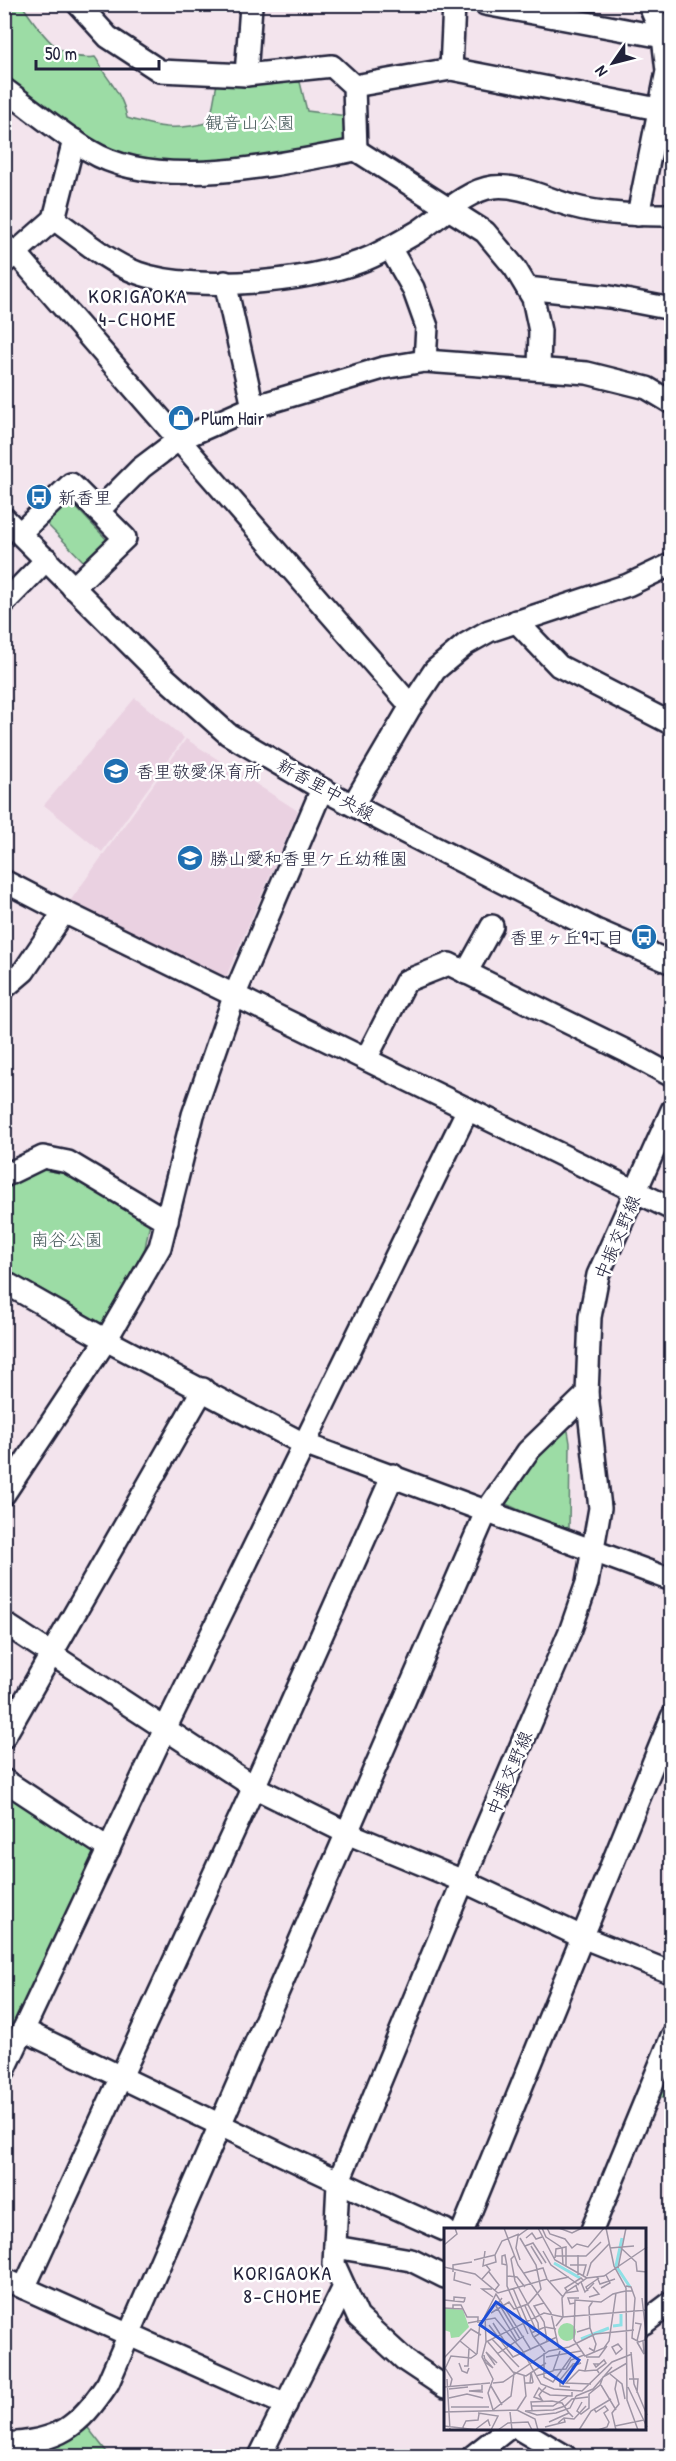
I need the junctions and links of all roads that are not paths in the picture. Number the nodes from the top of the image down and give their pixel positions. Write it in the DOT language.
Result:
graph roads {
  1 [pos="78,4"];
  2 [pos="247,4"];
  3 [pos="454,4"];
  4 [pos="485,4"];
  5 [pos="649,4"];
  6 [pos="664,27"];
  7 [pos="451,69"];
  8 [pos="246,75"];
  9 [pos="354,87"];
  10 [pos="4,89"];
  11 [pos="665,105"];
  12 [pos="74,140"];
  13 [pos="356,150"];
  14 [pos="449,209"];
  15 [pos="638,215"];
  16 [pos="672,215"];
  17 [pos="54,219"];
  18 [pos="390,248"];
  19 [pos="8,254"];
  20 [pos="225,282"];
  21 [pos="527,288"];
  22 [pos="672,309"];
  23 [pos="425,361"];
  24 [pos="539,369"];
  25 [pos="672,403"];
  26 [pos="253,407"];
  27 [pos="178,440"];
  28 [pos="98,510"];
  29 [pos="4,518"];
  30 [pos="21,533"];
  31 [pos="47,560"];
  32 [pos="672,564"];
  33 [pos="74,588"];
  34 [pos="4,603"];
  35 [pos="516,621"];
  36 [pos="411,705"];
  37 [pos="672,724"];
  38 [pos="322,789"];
  39 [pos="353,806"];
  40 [pos="4,881"];
  41 [pos="64,912"];
  42 [pos="492,926"];
  43 [pos="672,963"];
  44 [pos="466,973"];
  45 [pos="4,988"];
  46 [pos="235,994"];
  47 [pos="366,1059"];
  48 [pos="672,1076"];
  49 [pos="468,1109"];
  50 [pos="672,1110"];
  51 [pos="4,1176"];
  52 [pos="636,1191"];
  53 [pos="672,1209"];
  54 [pos="167,1221"];
  55 [pos="6,1287"];
  56 [pos="106,1340"];
  57 [pos="203,1389"];
  58 [pos="587,1394"];
  59 [pos="304,1444"];
  60 [pos="393,1475"];
  61 [pos="4,1494"];
  62 [pos="487,1510"];
  63 [pos="592,1550"];
  64 [pos="672,1580"];
  65 [pos="4,1623"];
  66 [pos="53,1654"];
  67 [pos="672,1717"];
  68 [pos="165,1729"];
  69 [pos="4,1737"];
  70 [pos="4,1780"];
  71 [pos="254,1787"];
  72 [pos="347,1833"];
  73 [pos="109,1849"];
  74 [pos="463,1881"];
  75 [pos="582,1937"];
  76 [pos="672,1973"];
  77 [pos="23,2030"];
  78 [pos="672,2036"];
  79 [pos="4,2071"];
  80 [pos="121,2077"];
  81 [pos="220,2124"];
  82 [pos="338,2182"];
  83 [pos="464,2228"];
  84 [pos="593,2228"];
  85 [pos="444,2230"];
  86 [pos="335,2247"];
  87 [pos="444,2276"];
  88 [pos="14,2284"];
  89 [pos="344,2287"];
  90 [pos="672,2302"];
  91 [pos="646,2322"];
  92 [pos="129,2335"];
  93 [pos="444,2386"];
  94 [pos="286,2405"];
  95 [pos="505,2431"];
  96 [pos="523,2431"];
  97 [pos="4,2444"];
  98 [pos="260,2457"];
  99 [pos="472,2457"];
  100 [pos="565,2457"];
  1 -- 8 [label="street"];
  2 -- 8 [label="street"];
  3 -- 7 [label="street"];
  4 -- 6 [label="street"];
  5 -- 6 [label="street"];
  6 -- 11 [label="street"];
  7 -- 9 [label="street"];
  7 -- 11 [label="street"];
  8 -- 9 [label="street"];
  9 -- 13 [label="street"];
  10 -- 12 [label="street"];
  11 -- 15 [label="street"];
  12 -- 13 [label="street"];
  12 -- 17 [label="street"];
  13 -- 14 [label="street"];
  14 -- 15 [label="street"];
  14 -- 18 [label="street"];
  14 -- 21 [label="street"];
  15 -- 16 [label="street"];
  17 -- 19 [label="street"];
  17 -- 20 [label="street"];
  18 -- 20 [label="street"];
  18 -- 23 [label="street"];
  19 -- 27 [label="street"];
  20 -- 26 [label="street"];
  21 -- 22 [label="street"];
  21 -- 24 [label="street"];
  23 -- 24 [label="street"];
  23 -- 26 [label="street"];
  24 -- 25 [label="street"];
  26 -- 27 [label="street"];
  27 -- 28 [label="street"];
  27 -- 36 [label="street"];
  28 -- 30 [label="street"];
  28 -- 33 [label="street"];
  29 -- 30 [label="street, 新香里中央線"];
  30 -- 31 [label="street, 新香里中央線"];
  31 -- 33 [label="street, 新香里中央線"];
  31 -- 34 [label="street"];
  32 -- 35 [label="street"];
  33 -- 38 [label="street, 新香里中央線"];
  35 -- 36 [label="street"];
  35 -- 37 [label="street"];
  36 -- 39 [label="street"];
  38 -- 39 [label="street, 新香里中央線"];
  38 -- 46 [label="street"];
  39 -- 43 [label="street, 新香里中央線"];
  40 -- 41 [label="street"];
  41 -- 45 [label="street"];
  41 -- 46 [label="street"];
  42 -- 44 [label="street"];
  44 -- 47 [label="street"];
  44 -- 48 [label="street"];
  46 -- 47 [label="street"];
  46 -- 54 [label="street"];
  47 -- 49 [label="street"];
  49 -- 52 [label="street"];
  49 -- 59 [label="street"];
  50 -- 52 [label="street, 中振交野線"];
  51 -- 54 [label="street"];
  52 -- 53 [label="street"];
  52 -- 58 [label="street, 中振交野線"];
  54 -- 56 [label="street"];
  55 -- 56 [label="street"];
  56 -- 57 [label="street"];
  56 -- 61 [label="street"];
  57 -- 59 [label="street"];
  57 -- 66 [label="street"];
  58 -- 62 [label="street"];
  58 -- 63 [label="street, 中振交野線"];
  59 -- 60 [label="street"];
  59 -- 68 [label="street"];
  60 -- 62 [label="street"];
  60 -- 71 [label="street"];
  62 -- 63 [label="street"];
  62 -- 72 [label="street"];
  63 -- 64 [label="street"];
  63 -- 74 [label="street, 中振交野線"];
  65 -- 66 [label="street"];
  66 -- 68 [label="street"];
  66 -- 69 [label="street"];
  67 -- 75 [label="street"];
  68 -- 71 [label="street"];
  68 -- 73 [label="street"];
  70 -- 73 [label="street"];
  71 -- 72 [label="street"];
  71 -- 80 [label="street"];
  72 -- 74 [label="street"];
  72 -- 81 [label="street"];
  73 -- 77 [label="street"];
  74 -- 75 [label="street"];
  74 -- 82 [label="street, 中振交野線"];
  75 -- 76 [label="street"];
  75 -- 83 [label="street"];
  77 -- 79 [label="street"];
  77 -- 80 [label="street"];
  78 -- 84 [label="street"];
  80 -- 81 [label="street"];
  80 -- 88 [label="street"];
  81 -- 82 [label="street"];
  81 -- 92 [label="street"];
  82 -- 85 [label="street"];
  82 -- 86 [label="street, 中振交野線"];
  86 -- 87 [label="street"];
  86 -- 89 [label="street, 中振交野線"];
  88 -- 92 [label="street"];
  89 -- 93 [label="street, 中振交野線"];
  89 -- 94 [label="street"];
  90 -- 91 [label="street"];
  92 -- 94 [label="street"];
  92 -- 97 [label="street"];
  94 -- 98 [label="street"];
  95 -- 99 [label="street"];
  96 -- 100 [label="street"];
}
